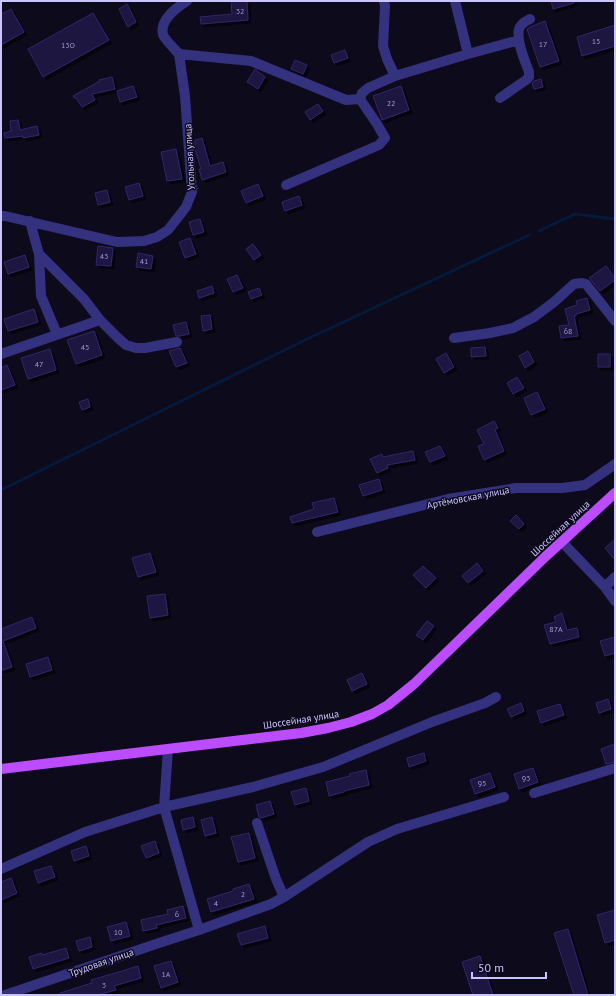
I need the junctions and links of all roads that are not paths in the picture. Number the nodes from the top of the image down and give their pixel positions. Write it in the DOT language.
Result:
graph roads {
  1 [pos="186,1"];
  2 [pos="384,1"];
  3 [pos="455,1"];
  4 [pos="530,19"];
  5 [pos="519,40"];
  6 [pos="179,54"];
  7 [pos="468,54"];
  8 [pos="396,76"];
  9 [pos="500,98"];
  10 [pos="360,99"];
  11 [pos="286,185"];
  12 [pos="1,216"];
  13 [pos="30,221"];
  14 [pos="39,254"];
  15 [pos="100,320"];
  16 [pos="615,321"];
  17 [pos="57,334"];
  18 [pos="454,338"];
  19 [pos="177,342"];
  20 [pos="1,354"];
  21 [pos="615,464"];
  22 [pos="615,493"];
  23 [pos="317,532"];
  24 [pos="562,542"];
  25 [pos="615,577"];
  26 [pos="604,587"];
  27 [pos="615,601"];
  28 [pos="496,697"];
  29 [pos="168,749"];
  30 [pos="615,768"];
  31 [pos="1,769"];
  32 [pos="534,793"];
  33 [pos="504,797"];
  34 [pos="164,806"];
  35 [pos="257,823"];
  36 [pos="1,869"];
  37 [pos="284,897"];
  38 [pos="199,930"];
  39 [pos="5,995"];
  1 -- 6 [label="street"];
  2 -- 8 [label="street"];
  3 -- 7 [label="street"];
  4 -- 5 [label="street"];
  5 -- 7 [label="street"];
  5 -- 9 [label="street"];
  6 -- 10 [label="street"];
  6 -- 13 [label="street, Угольная улица"];
  7 -- 8 [label="street"];
  8 -- 10 [label="street"];
  10 -- 11 [label="street"];
  12 -- 13 [label="street, Угольная улица"];
  13 -- 14 [label="street"];
  14 -- 15 [label="street"];
  14 -- 17 [label="street"];
  15 -- 17 [label="street"];
  15 -- 19 [label="street"];
  16 -- 18 [label="street"];
  17 -- 20 [label="street"];
  21 -- 23 [label="street, Артёмовская улица"];
  22 -- 24 [label="main road, Шоссейная улица"];
  24 -- 26 [label="street"];
  24 -- 29 [label="main road, Шоссейная улица"];
  25 -- 26 [label="street"];
  26 -- 27 [label="street"];
  28 -- 34 [label="street"];
  29 -- 31 [label="main road, Шоссейная улица"];
  29 -- 34 [label="street"];
  30 -- 32 [label="street"];
  33 -- 37 [label="street, Трудовая улица"];
  34 -- 36 [label="street"];
  34 -- 38 [label="street"];
  35 -- 37 [label="street"];
  37 -- 38 [label="street, Трудовая улица"];
  38 -- 39 [label="street, Трудовая улица"];
}
